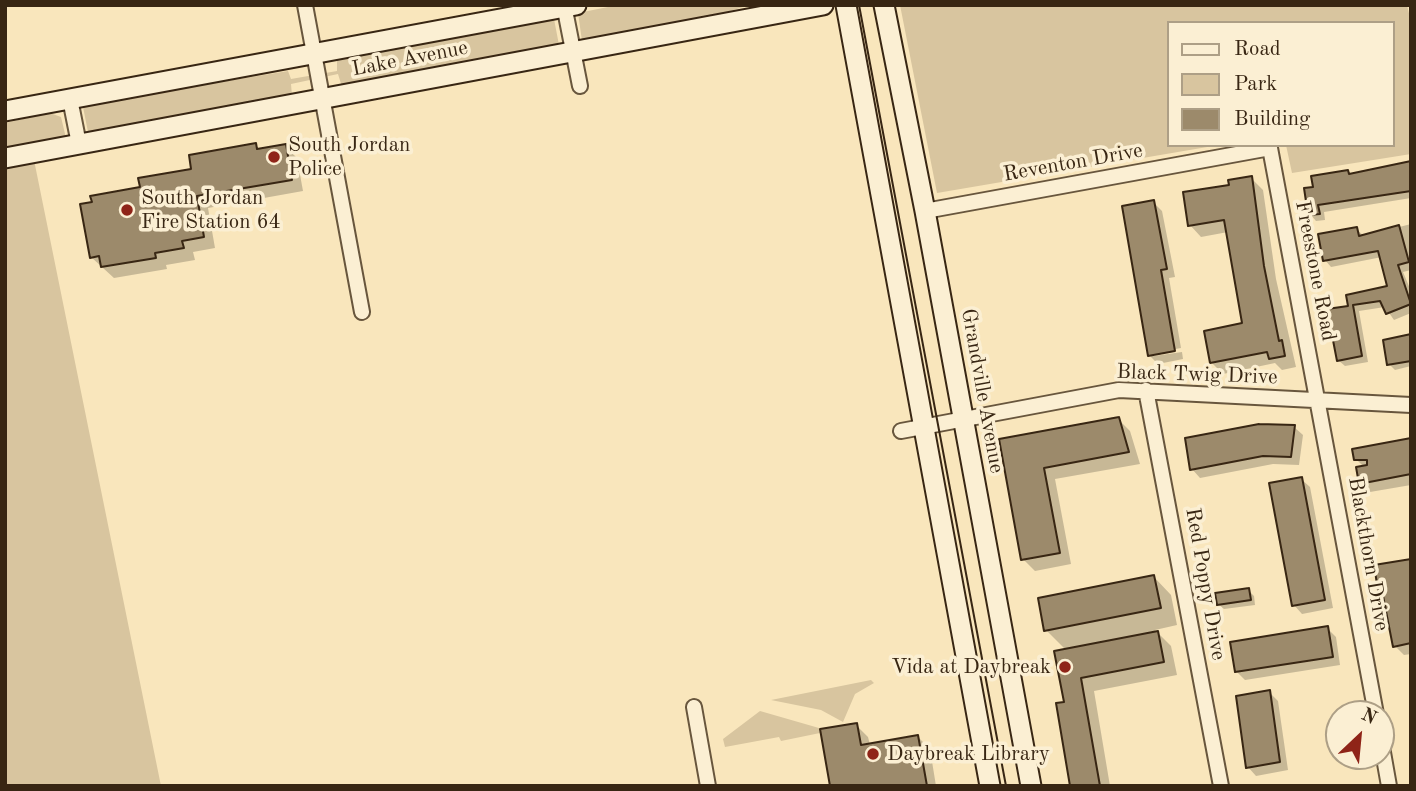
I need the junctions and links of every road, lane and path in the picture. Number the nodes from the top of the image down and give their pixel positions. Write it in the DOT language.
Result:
graph roads {
  1 [pos="305,5"];
  2 [pos="823,5"];
  3 [pos="846,5"];
  4 [pos="884,5"];
  5 [pos="569,6"];
  6 [pos="574,51"];
  7 [pos="314,54"];
  8 [pos="580,86"];
  9 [pos="70,99"];
  10 [pos="322,99"];
  11 [pos="5,111"];
  12 [pos="79,144"];
  13 [pos="1270,148"];
  14 [pos="5,158"];
  15 [pos="925,211"];
  16 [pos="362,312"];
  17 [pos="1146,390"];
  18 [pos="1319,401"];
  19 [pos="1411,405"];
  20 [pos="964,419"];
  21 [pos="926,426"];
  22 [pos="901,431"];
  23 [pos="1373,700"];
  24 [pos="694,707"];
  25 [pos="708,786"];
  26 [pos="990,786"];
  27 [pos="1031,786"];
  28 [pos="1221,786"];
  1 -- 7 [label="street"];
  2 -- 6 [label="street, Lake Avenue"];
  3 -- 21 [label="street"];
  4 -- 15 [label="street, Grandville Avenue"];
  5 -- 6 [label="street"];
  5 -- 7 [label="street, Lake Avenue"];
  6 -- 8 [label="street"];
  6 -- 10 [label="street, Lake Avenue"];
  7 -- 9 [label="street, Lake Avenue"];
  7 -- 10 [label="street"];
  9 -- 11 [label="street, Lake Avenue"];
  9 -- 12 [label="street"];
  10 -- 12 [label="street, Lake Avenue"];
  10 -- 16 [label="street"];
  12 -- 14 [label="street, Lake Avenue"];
  13 -- 15 [label="street, Reventon Drive"];
  13 -- 18 [label="street, Freestone Road"];
  15 -- 20 [label="street, Grandville Avenue"];
  17 -- 18 [label="street, Black Twig Drive"];
  17 -- 20 [label="street, Black Twig Drive"];
  17 -- 28 [label="street, Red Poppy Drive"];
  18 -- 19 [label="street, Black Twig Drive"];
  18 -- 23 [label="street, Blackthorn Drive"];
  20 -- 21 [label="street, Black Twig Drive"];
  20 -- 27 [label="street, Grandville Avenue"];
  21 -- 22 [label="street, Black Twig Drive"];
  21 -- 26 [label="street"];
  24 -- 25 [label="street"];
}
